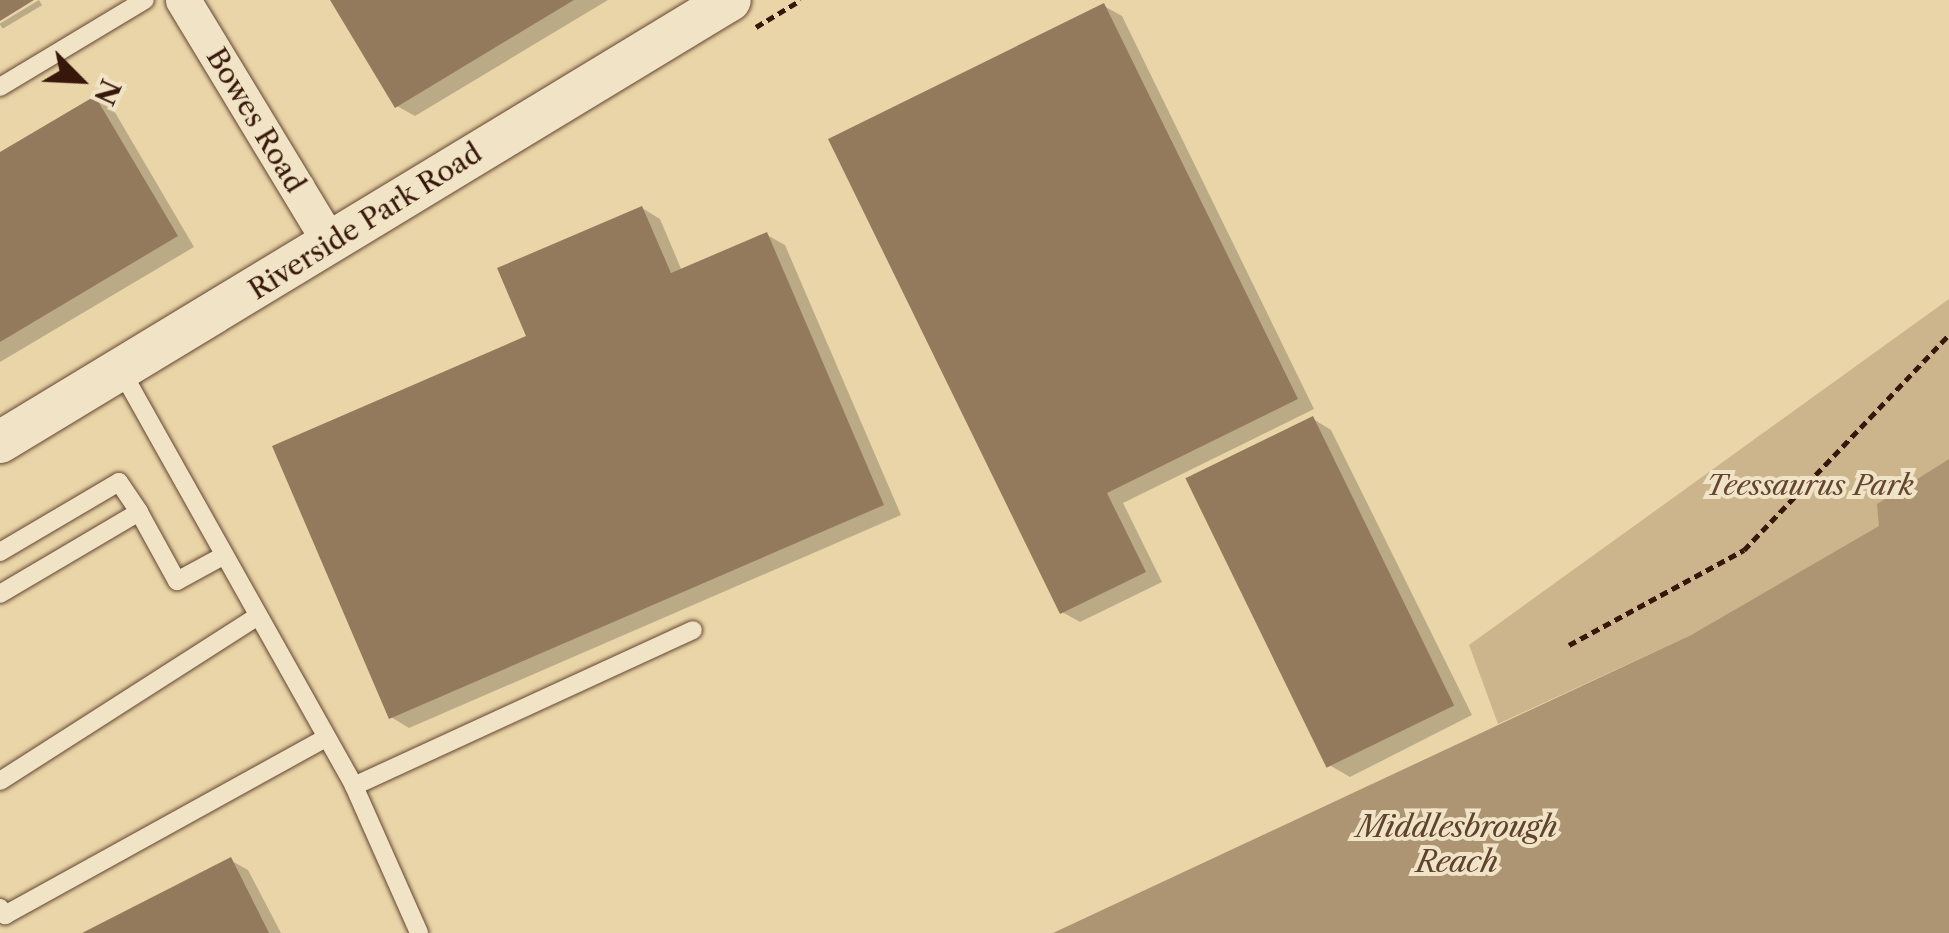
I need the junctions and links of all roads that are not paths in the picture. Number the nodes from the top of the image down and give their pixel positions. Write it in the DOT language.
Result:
graph roads {
  1 [pos="145,0"];
  2 [pos="730,0"];
  3 [pos="193,4"];
  4 [pos="0,87"];
  5 [pos="329,241"];
  6 [pos="122,372"];
  7 [pos="0,442"];
  8 [pos="139,512"];
  9 [pos="0,552"];
  10 [pos="223,556"];
  11 [pos="0,594"];
  12 [pos="256,617"];
  13 [pos="693,630"];
  14 [pos="324,738"];
  15 [pos="0,781"];
  16 [pos="354,786"];
  17 [pos="0,908"];
  18 [pos="419,933"];
  1 -- 4 [label="lane"];
  2 -- 5 [label="street, Riverside Park Road"];
  3 -- 5 [label="street, Bowes Road"];
  5 -- 6 [label="street, Riverside Park Road"];
  6 -- 7 [label="street, Riverside Park Road"];
  6 -- 10 [label="lane"];
  8 -- 9 [label="lane"];
  8 -- 10 [label="lane"];
  8 -- 11 [label="lane"];
  10 -- 12 [label="lane"];
  12 -- 14 [label="lane"];
  12 -- 15 [label="lane"];
  13 -- 16 [label="lane"];
  14 -- 16 [label="lane"];
  14 -- 17 [label="lane"];
  16 -- 18 [label="lane"];
}
